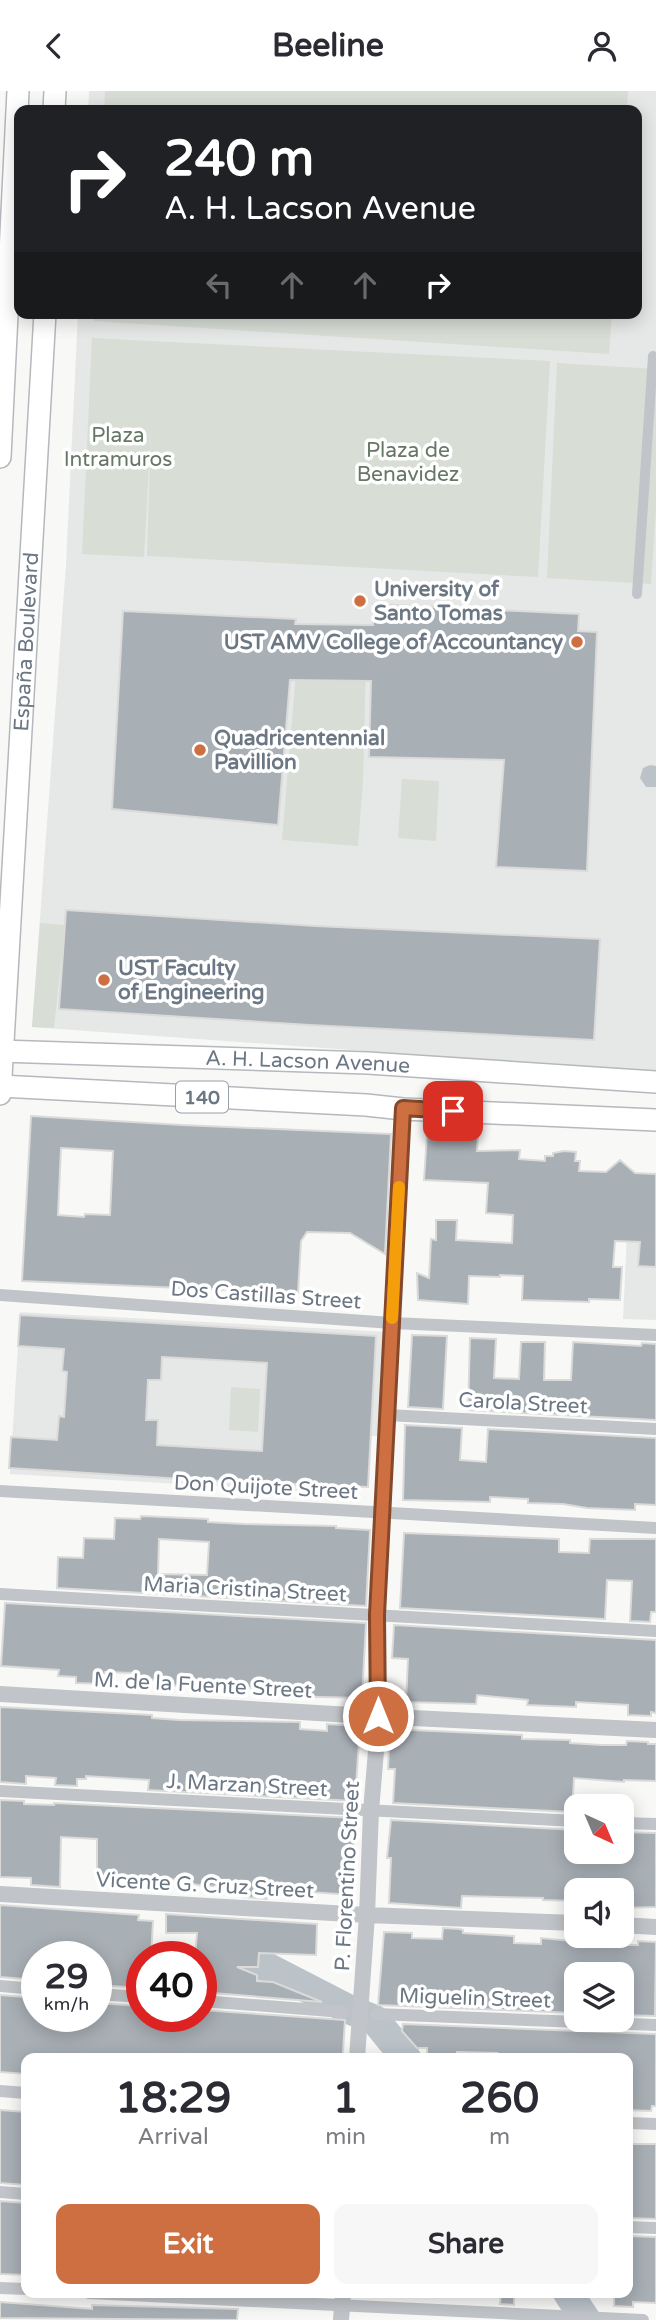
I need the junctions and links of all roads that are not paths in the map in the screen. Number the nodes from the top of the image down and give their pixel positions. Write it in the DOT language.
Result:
graph roads {
  1 [pos="14,137"];
  2 [pos="5,240"];
  3 [pos="45,319"];
  4 [pos="653,356"];
  5 [pos="0,440"];
  6 [pos="0,457"];
  7 [pos="637,594"];
  8 [pos="1,1051"];
  9 [pos="656,1082"];
  10 [pos="0,1086"];
  11 [pos="0,1094"];
  12 [pos="403,1108"];
  13 [pos="656,1120"];
  14 [pos="0,1295"];
  15 [pos="392,1324"];
  16 [pos="656,1335"];
  17 [pos="387,1415"];
  18 [pos="656,1429"];
  19 [pos="0,1491"];
  20 [pos="382,1512"];
  21 [pos="656,1528"];
  22 [pos="0,1594"];
  23 [pos="377,1615"];
  24 [pos="656,1631"];
  25 [pos="0,1694"];
  26 [pos="378,1716"];
  27 [pos="656,1730"];
  28 [pos="0,1791"];
  29 [pos="371,1811"];
  30 [pos="564,1820"];
  31 [pos="634,1823"];
  32 [pos="656,1824"];
  33 [pos="0,1894"];
  34 [pos="367,1915"];
  35 [pos="564,1923"];
  36 [pos="634,1926"];
  37 [pos="656,1927"];
  38 [pos="0,1986"];
  39 [pos="21,1988"];
  40 [pos="217,2002"];
  41 [pos="343,2012"];
  42 [pos="376,2014"];
  43 [pos="656,2025"];
  44 [pos="357,2053"];
  45 [pos="0,2091"];
  46 [pos="21,2093"];
  47 [pos="633,2123"];
  48 [pos="656,2124"];
  49 [pos="0,2192"];
  50 [pos="21,2194"];
  51 [pos="633,2227"];
  52 [pos="656,2228"];
  53 [pos="0,2288"];
  54 [pos="21,2289"];
  55 [pos="186,2298"];
  56 [pos="342,2306"];
  57 [pos="614,2319"];
  58 [pos="643,2320"];
  1 -- 2 [label="main road"];
  2 -- 5 [label="main road"];
  3 -- 8 [label="main road, España Boulevard"];
  4 -- 7 [label="street"];
  5 -- 6 [label="main road"];
  8 -- 9 [label="main road, A. H. Lacson Avenue / 140"];
  8 -- 10 [label="main road, España Boulevard"];
  10 -- 11 [label="main road, España Boulevard"];
  10 -- 12 [label="main road, A. H. Lacson Avenue / 140"];
  12 -- 13 [label="main road, A. H. Lacson Avenue / 140"];
  12 -- 15 [label="street, P. Florentino Street"];
  14 -- 15 [label="street, Dos Castillas Street"];
  15 -- 16 [label="street, Dos Castillas Street"];
  15 -- 17 [label="street, P. Florentino Street"];
  17 -- 18 [label="street, Carola Street"];
  17 -- 20 [label="street, P. Florentino Street"];
  19 -- 20 [label="street, Don Quijote Street"];
  20 -- 21 [label="street, Don Quijote Street"];
  20 -- 23 [label="street, P. Florentino Street"];
  22 -- 23 [label="street, Maria Cristina Street"];
  23 -- 24 [label="street, Maria Cristina Street"];
  23 -- 26 [label="street, P. Florentino Street"];
  25 -- 26 [label="street, M. de la Fuente Street"];
  26 -- 27 [label="street, M. de la Fuente Street"];
  26 -- 29 [label="street, P. Florentino Street"];
  28 -- 29 [label="street, J. Marzan Street"];
  29 -- 30 [label="street, J. Marzan Street"];
  29 -- 34 [label="street, P. Florentino Street"];
  31 -- 32 [label="street"];
  33 -- 34 [label="street, Vicente G. Cruz Street"];
  34 -- 35 [label="street, Vicente G. Cruz Street"];
  34 -- 44 [label="street, P. Florentino Street"];
  36 -- 37 [label="street"];
  38 -- 39 [label="street"];
  40 -- 41 [label="street"];
  42 -- 43 [label="street, Miguelin Street"];
  45 -- 46 [label="street"];
  47 -- 48 [label="street"];
  49 -- 50 [label="street"];
  51 -- 52 [label="street"];
  53 -- 54 [label="street"];
  55 -- 56 [label="street"];
  56 -- 57 [label="street"];
  57 -- 58 [label="street"];
}
